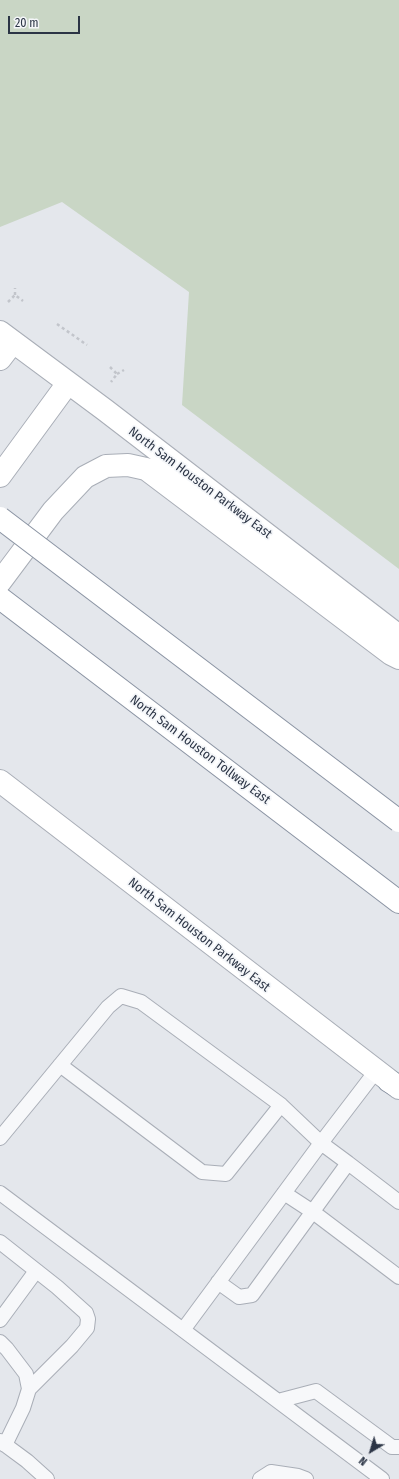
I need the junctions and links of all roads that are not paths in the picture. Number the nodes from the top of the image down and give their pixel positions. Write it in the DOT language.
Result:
graph roads {
  1 [pos="6,337"];
  2 [pos="0,359"];
  3 [pos="68,383"];
  4 [pos="0,476"];
  5 [pos="0,518"];
  6 [pos="0,582"];
  7 [pos="0,598"];
  8 [pos="399,636"];
  9 [pos="399,658"];
  10 [pos="0,781"];
  11 [pos="399,821"];
  12 [pos="399,902"];
  13 [pos="60,1065"];
  14 [pos="391,1082"];
  15 [pos="281,1105"];
  16 [pos="0,1138"];
  17 [pos="321,1142"];
  18 [pos="348,1163"];
  19 [pos="284,1192"];
  20 [pos="0,1193"];
  21 [pos="399,1202"];
  22 [pos="313,1212"];
  23 [pos="0,1242"];
  24 [pos="36,1271"];
  25 [pos="399,1277"];
  26 [pos="218,1282"];
  27 [pos="0,1320"];
  28 [pos="183,1330"];
  29 [pos="0,1342"];
  30 [pos="29,1389"];
  31 [pos="278,1401"];
  32 [pos="3,1443"];
  33 [pos="399,1448"];
  34 [pos="47,1479"];
  35 [pos="260,1479"];
  36 [pos="306,1479"];
  37 [pos="382,1479"];
  1 -- 2 [label="main road"];
  1 -- 3 [label="main road, North Sam Houston Parkway East"];
  3 -- 4 [label="main road"];
  3 -- 8 [label="main road, North Sam Houston Parkway East"];
  5 -- 11 [label="main road, bridge"];
  6 -- 9 [label="main road"];
  7 -- 12 [label="main road, North Sam Houston Tollway East"];
  10 -- 14 [label="main road, North Sam Houston Parkway East"];
  13 -- 15 [label="lane"];
  13 -- 15 [label="lane"];
  13 -- 16 [label="lane"];
  14 -- 17 [label="lane"];
  15 -- 17 [label="lane"];
  17 -- 18 [label="lane"];
  17 -- 19 [label="lane"];
  18 -- 21 [label="lane"];
  18 -- 22 [label="lane"];
  19 -- 22 [label="lane"];
  19 -- 26 [label="lane"];
  20 -- 28 [label="lane"];
  22 -- 25 [label="lane"];
  22 -- 26 [label="lane"];
  23 -- 24 [label="lane"];
  24 -- 27 [label="lane"];
  24 -- 30 [label="lane"];
  26 -- 28 [label="lane"];
  28 -- 31 [label="lane"];
  29 -- 30 [label="lane"];
  30 -- 32 [label="lane"];
  31 -- 33 [label="lane"];
  31 -- 37 [label="lane"];
  32 -- 34 [label="lane"];
  35 -- 36 [label="lane"];
}
